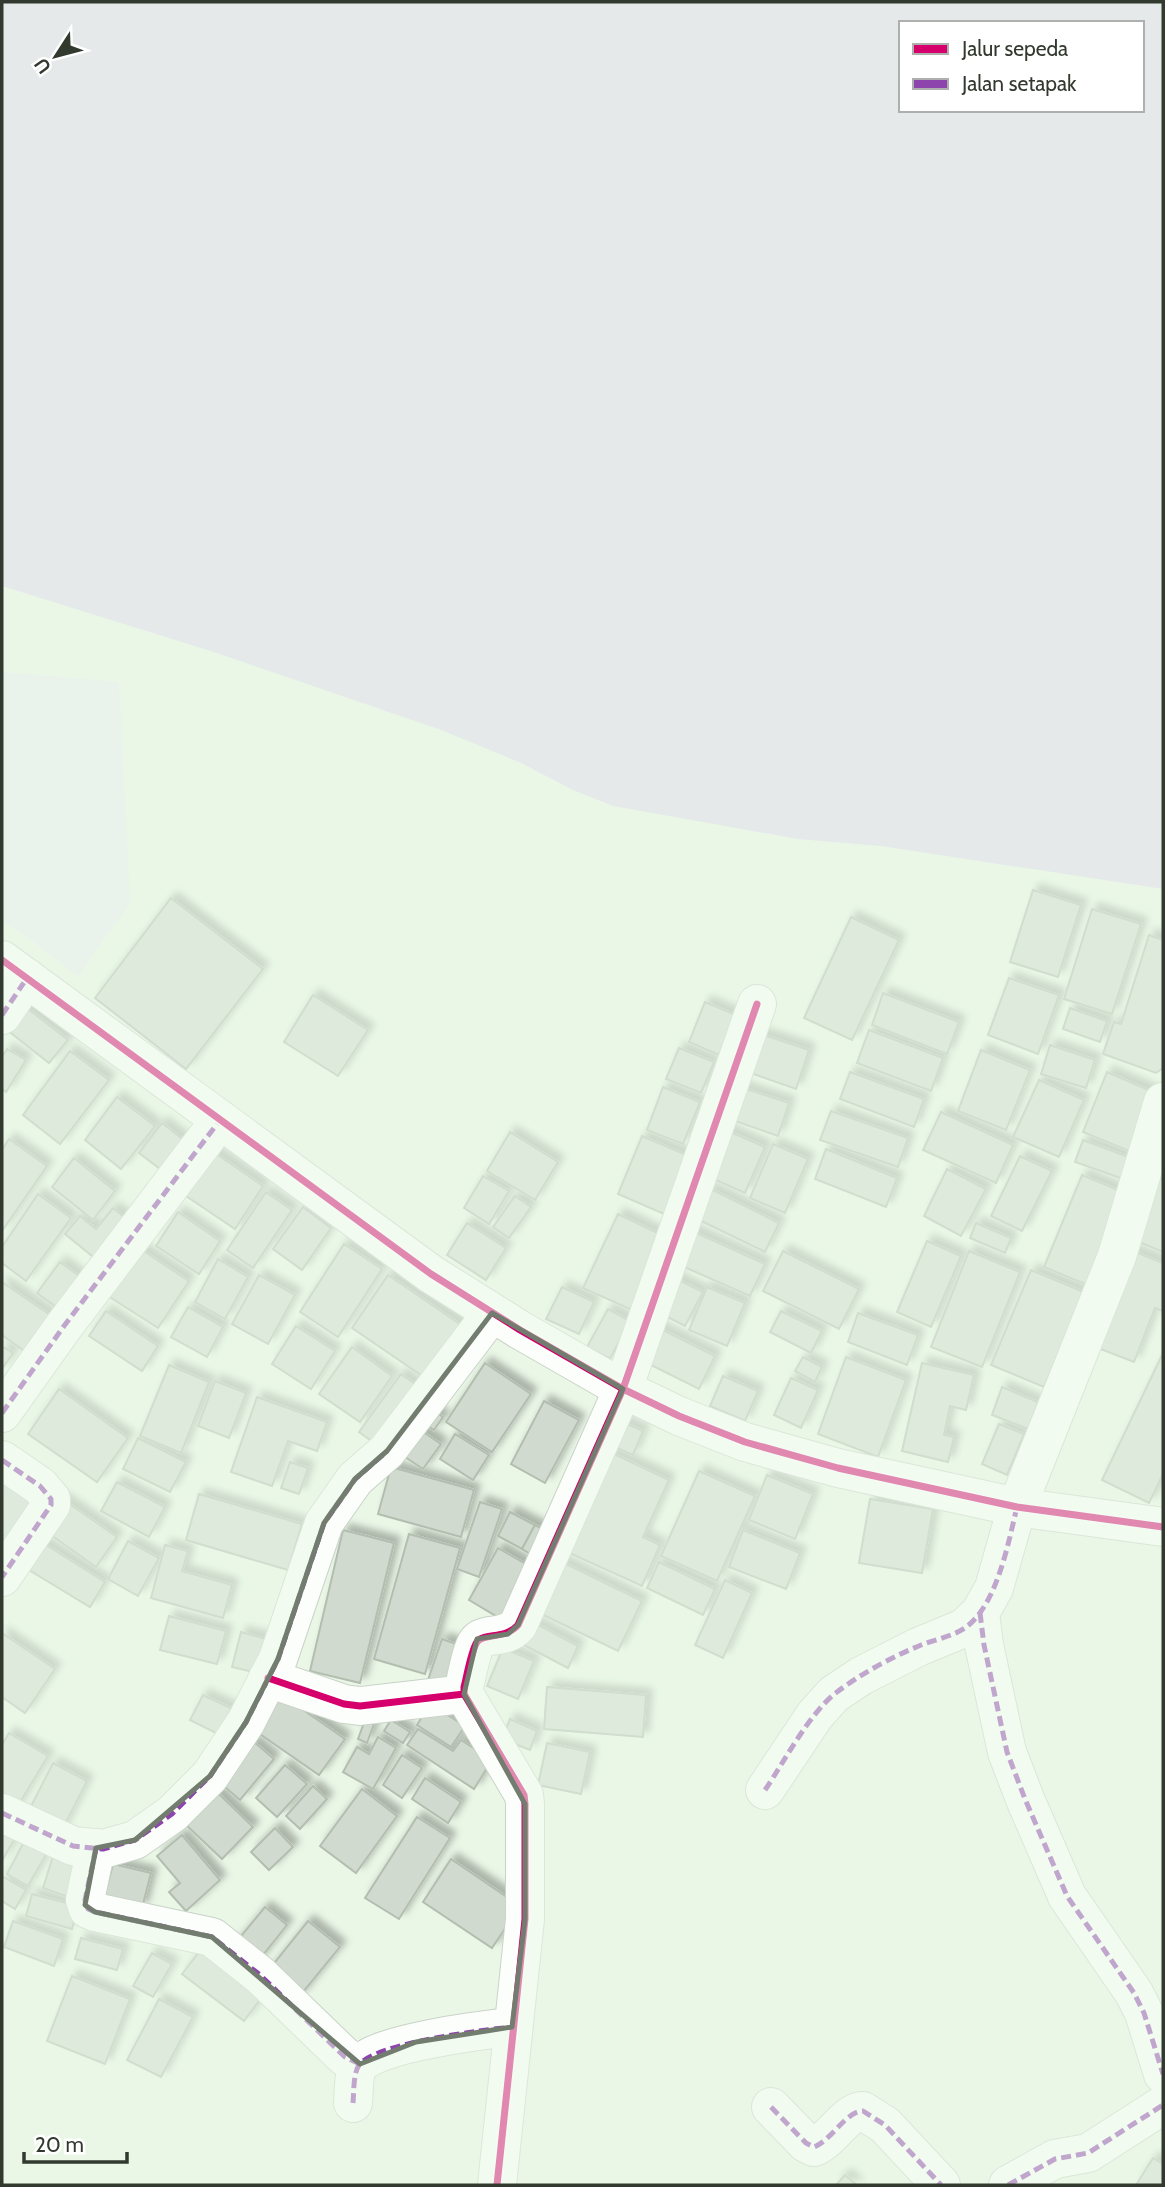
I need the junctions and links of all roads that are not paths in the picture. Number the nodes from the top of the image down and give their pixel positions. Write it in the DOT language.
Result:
graph roads {
  1 [pos="14,969"];
  2 [pos="757,1004"];
  3 [pos="2,1014"];
  4 [pos="1163,1104"];
  5 [pos="220,1120"];
  6 [pos="492,1312"];
  7 [pos="623,1389"];
  8 [pos="2,1413"];
  9 [pos="2,1460"];
  10 [pos="1017,1507"];
  11 [pos="1163,1527"];
  12 [pos="2,1577"];
  13 [pos="980,1613"];
  14 [pos="268,1678"];
  15 [pos="464,1694"];
  16 [pos="765,1790"];
  17 [pos="2,1813"];
  18 [pos="96,1848"];
  19 [pos="512,2027"];
  20 [pos="360,2064"];
  21 [pos="1163,2074"];
  22 [pos="353,2103"];
  23 [pos="1163,2105"];
  24 [pos="771,2107"];
  25 [pos="497,2185"];
  26 [pos="941,2185"];
  27 [pos="1008,2185"];
  1 -- 3 [label="street"];
  1 -- 5 [label="street"];
  2 -- 7 [label="street"];
  4 -- 10 [label="street"];
  5 -- 6 [label="street"];
  5 -- 8 [label="street"];
  6 -- 7 [label="street"];
  6 -- 14 [label="street"];
  7 -- 10 [label="street"];
  7 -- 15 [label="street"];
  9 -- 12 [label="street"];
  10 -- 11 [label="street"];
  10 -- 13 [label="street"];
  13 -- 16 [label="street"];
  13 -- 21 [label="street"];
  14 -- 15 [label="street"];
  14 -- 18 [label="street"];
  15 -- 19 [label="street"];
  17 -- 18 [label="street"];
  18 -- 20 [label="street"];
  19 -- 20 [label="street"];
  19 -- 25 [label="street"];
  20 -- 22 [label="street"];
  23 -- 27 [label="street"];
  24 -- 26 [label="street"];
}
